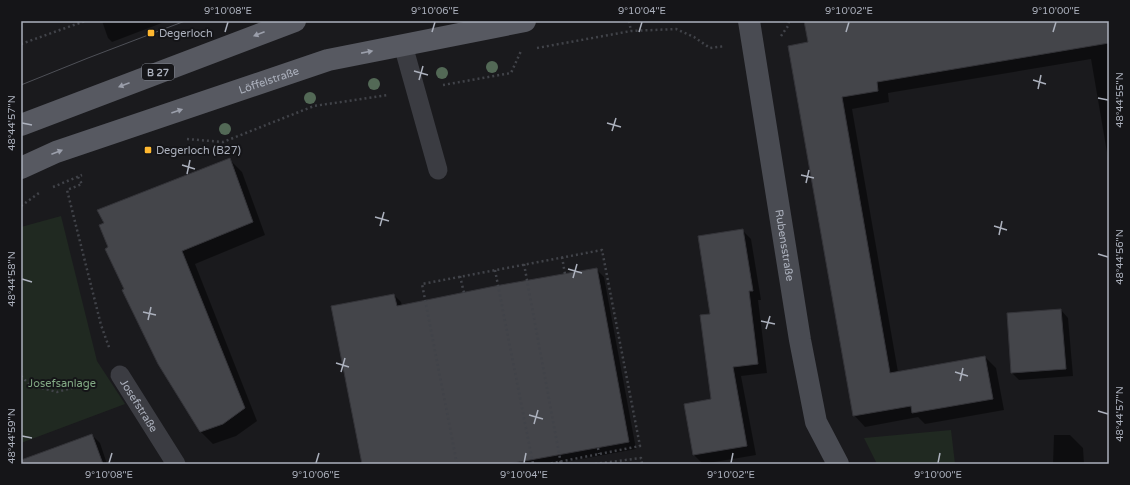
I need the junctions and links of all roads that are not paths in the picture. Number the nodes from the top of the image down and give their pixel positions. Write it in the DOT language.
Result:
graph roads {
  1 [pos="295,21"];
  2 [pos="525,21"];
  3 [pos="749,21"];
  4 [pos="403,45"];
  5 [pos="21,125"];
  6 [pos="21,168"];
  7 [pos="438,170"];
  8 [pos="120,375"];
  9 [pos="176,464"];
  10 [pos="838,464"];
  1 -- 5 [label="main road, B 27, one-way"];
  2 -- 4 [label="main road, Löffelstraße"];
  3 -- 10 [label="street, Rubensstraße"];
  6 -- 4 [label="main road, Löffelstraße, one-way"];
  4 -- 7 [label="lane"];
  8 -- 9 [label="lane, Josefstraße"];
}
